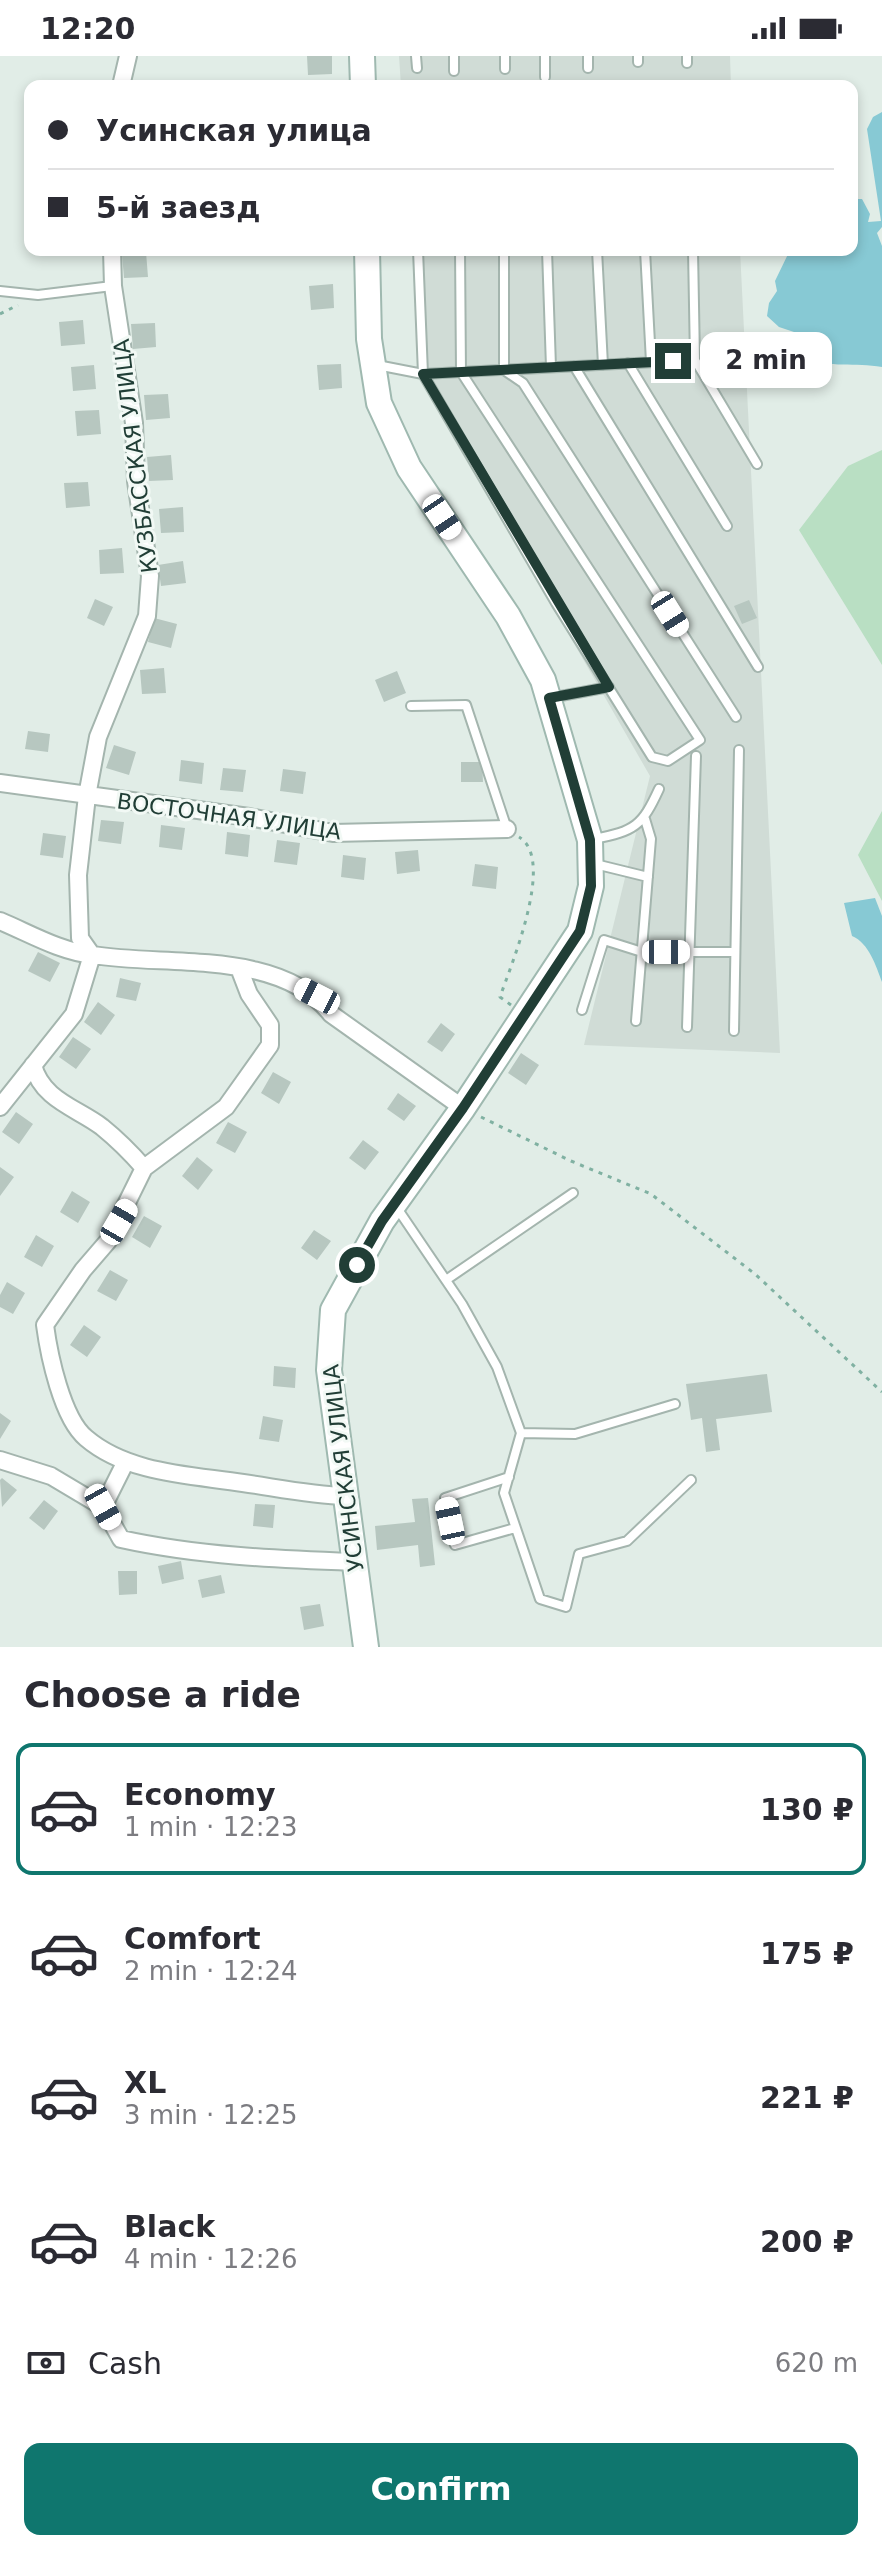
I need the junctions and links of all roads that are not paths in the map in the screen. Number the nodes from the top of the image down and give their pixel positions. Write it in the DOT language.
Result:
graph roads {
  1 [pos="128,56"];
  2 [pos="362,56"];
  3 [pos="416,56"];
  4 [pos="454,56"];
  5 [pos="505,56"];
  6 [pos="545,56"];
  7 [pos="588,56"];
  8 [pos="417,68"];
  9 [pos="588,68"];
  10 [pos="505,69"];
  11 [pos="454,71"];
  12 [pos="545,77"];
  13 [pos="122,80"];
  14 [pos="363,80"];
  15 [pos="112,256"];
  16 [pos="367,256"];
  17 [pos="418,256"];
  18 [pos="460,256"];
  19 [pos="504,256"];
  20 [pos="547,256"];
  21 [pos="597,256"];
  22 [pos="645,256"];
  23 [pos="693,256"];
  24 [pos="113,286"];
  25 [pos="0,291"];
  26 [pos="695,360"];
  27 [pos="651,362"];
  28 [pos="628,363"];
  29 [pos="373,364"];
  30 [pos="603,365"];
  31 [pos="574,366"];
  32 [pos="551,367"];
  33 [pos="504,370"];
  34 [pos="461,372"];
  35 [pos="423,374"];
  36 [pos="757,464"];
  37 [pos="727,526"];
  38 [pos="758,667"];
  39 [pos="609,687"];
  40 [pos="549,698"];
  41 [pos="411,706"];
  42 [pos="736,717"];
  43 [pos="739,750"];
  44 [pos="696,756"];
  45 [pos="0,783"];
  46 [pos="659,789"];
  47 [pos="87,796"];
  48 [pos="645,819"];
  49 [pos="507,829"];
  50 [pos="590,851"];
  51 [pos="648,877"];
  52 [pos="0,921"];
  53 [pos="642,952"];
  54 [pos="689,952"];
  55 [pos="735,952"];
  56 [pos="92,955"];
  57 [pos="239,968"];
  58 [pos="582,1010"];
  59 [pos="636,1021"];
  60 [pos="687,1027"];
  61 [pos="734,1031"];
  62 [pos="33,1065"];
  63 [pos="0,1107"];
  64 [pos="463,1108"];
  65 [pos="144,1168"];
  66 [pos="573,1193"];
  67 [pos="394,1204"];
  68 [pos="446,1280"];
  69 [pos="675,1404"];
  70 [pos="521,1433"];
  71 [pos="0,1460"];
  72 [pos="126,1461"];
  73 [pos="509,1477"];
  74 [pos="691,1480"];
  75 [pos="346,1496"];
  76 [pos="103,1507"];
  77 [pos="515,1528"];
  78 [pos="354,1562"];
  79 [pos="366,1647"];
  1 -- 13 [label="street"];
  2 -- 14 [label="street"];
  3 -- 8 [label="lane"];
  4 -- 11 [label="lane"];
  5 -- 10 [label="lane"];
  6 -- 12 [label="lane"];
  7 -- 9 [label="lane"];
  15 -- 24 [label="street, КУЗБАССКАЯ УЛИЦА"];
  16 -- 29 [label="street"];
  17 -- 35 [label="lane"];
  18 -- 34 [label="lane"];
  19 -- 33 [label="lane"];
  20 -- 32 [label="lane"];
  21 -- 30 [label="lane"];
  22 -- 27 [label="lane"];
  23 -- 26 [label="lane"];
  24 -- 25 [label="lane"];
  24 -- 47 [label="street, КУЗБАССКАЯ УЛИЦА"];
  26 -- 27 [label="lane"];
  26 -- 36 [label="lane"];
  27 -- 28 [label="lane"];
  28 -- 30 [label="lane"];
  28 -- 37 [label="lane"];
  29 -- 35 [label="lane"];
  29 -- 40 [label="street"];
  30 -- 31 [label="lane"];
  31 -- 32 [label="lane"];
  31 -- 38 [label="lane"];
  32 -- 33 [label="lane"];
  33 -- 34 [label="lane"];
  33 -- 42 [label="lane"];
  34 -- 35 [label="lane"];
  34 -- 39 [label="lane"];
  35 -- 39 [label="lane"];
  39 -- 40 [label="lane"];
  40 -- 50 [label="street"];
  41 -- 49 [label="lane"];
  43 -- 55 [label="lane"];
  44 -- 54 [label="lane"];
  45 -- 47 [label="street, ВОСТОЧНАЯ УЛИЦА"];
  46 -- 48 [label="lane"];
  47 -- 49 [label="street, ВОСТОЧНАЯ УЛИЦА"];
  47 -- 56 [label="street, КУЗБАССКАЯ УЛИЦА"];
  48 -- 50 [label="lane"];
  48 -- 51 [label="lane"];
  50 -- 51 [label="lane"];
  50 -- 64 [label="street, УСИНСКАЯ УЛИЦА"];
  51 -- 53 [label="lane"];
  52 -- 56 [label="street"];
  53 -- 54 [label="lane"];
  53 -- 58 [label="lane"];
  53 -- 59 [label="lane"];
  54 -- 55 [label="lane"];
  54 -- 60 [label="lane"];
  55 -- 61 [label="lane"];
  56 -- 57 [label="street"];
  56 -- 62 [label="street"];
  57 -- 64 [label="street"];
  57 -- 65 [label="street"];
  62 -- 63 [label="street"];
  62 -- 65 [label="street"];
  64 -- 67 [label="street, УСИНСКАЯ УЛИЦА"];
  65 -- 72 [label="street"];
  66 -- 68 [label="lane"];
  67 -- 68 [label="lane"];
  67 -- 75 [label="street, УСИНСКАЯ УЛИЦА"];
  68 -- 70 [label="lane"];
  69 -- 70 [label="lane"];
  70 -- 73 [label="lane"];
  71 -- 76 [label="street"];
  72 -- 75 [label="street"];
  72 -- 76 [label="street"];
  73 -- 77 [label="lane"];
  73 -- 77 [label="lane"];
  74 -- 77 [label="lane"];
  75 -- 78 [label="street, УСИНСКАЯ УЛИЦА"];
  76 -- 78 [label="street"];
  78 -- 79 [label="street, УСИНСКАЯ УЛИЦА"];
}
